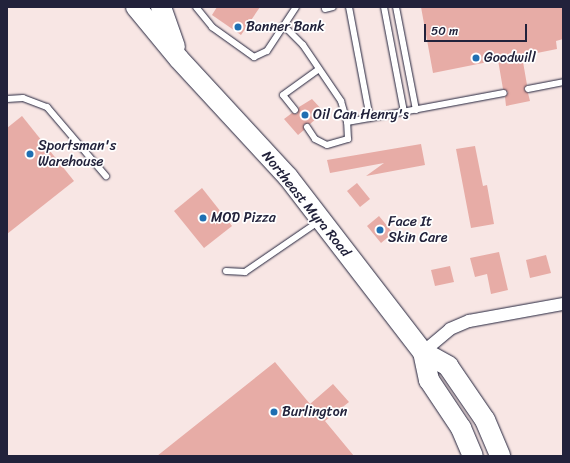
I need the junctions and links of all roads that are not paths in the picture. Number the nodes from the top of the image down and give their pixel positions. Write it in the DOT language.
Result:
graph roads {
  1 [pos="136,7"];
  2 [pos="161,7"];
  3 [pos="196,7"];
  4 [pos="296,7"];
  5 [pos="333,7"];
  6 [pos="349,7"];
  7 [pos="384,7"];
  8 [pos="396,7"];
  9 [pos="325,9"];
  10 [pos="284,26"];
  11 [pos="179,59"];
  12 [pos="319,69"];
  13 [pos="563,82"];
  14 [pos="528,89"];
  15 [pos="504,93"];
  16 [pos="7,99"];
  17 [pos="295,110"];
  18 [pos="416,110"];
  19 [pos="404,112"];
  20 [pos="370,118"];
  21 [pos="347,122"];
  22 [pos="307,127"];
  23 [pos="106,176"];
  24 [pos="320,220"];
  25 [pos="226,272"];
  26 [pos="563,304"];
  27 [pos="423,352"];
  28 [pos="474,456"];
  29 [pos="500,456"];
  1 -- 11 [label="highway, Northeast Myra Road"];
  2 -- 11 [label="highway"];
  3 -- 10 [label="lane"];
  4 -- 10 [label="lane"];
  5 -- 9 [label="lane"];
  6 -- 20 [label="lane"];
  7 -- 19 [label="lane"];
  8 -- 18 [label="lane"];
  10 -- 12 [label="lane"];
  11 -- 24 [label="highway, Northeast Myra Road"];
  12 -- 17 [label="lane"];
  12 -- 21 [label="lane"];
  13 -- 14 [label="lane"];
  15 -- 18 [label="lane"];
  16 -- 23 [label="lane"];
  18 -- 19 [label="lane"];
  19 -- 20 [label="lane"];
  20 -- 21 [label="lane"];
  21 -- 22 [label="lane"];
  24 -- 25 [label="lane"];
  24 -- 27 [label="highway, Northeast Myra Road"];
  26 -- 27 [label="street"];
  27 -- 28 [label="highway, Northeast Myra Road"];
  27 -- 29 [label="highway, Northeast Myra Road"];
}
